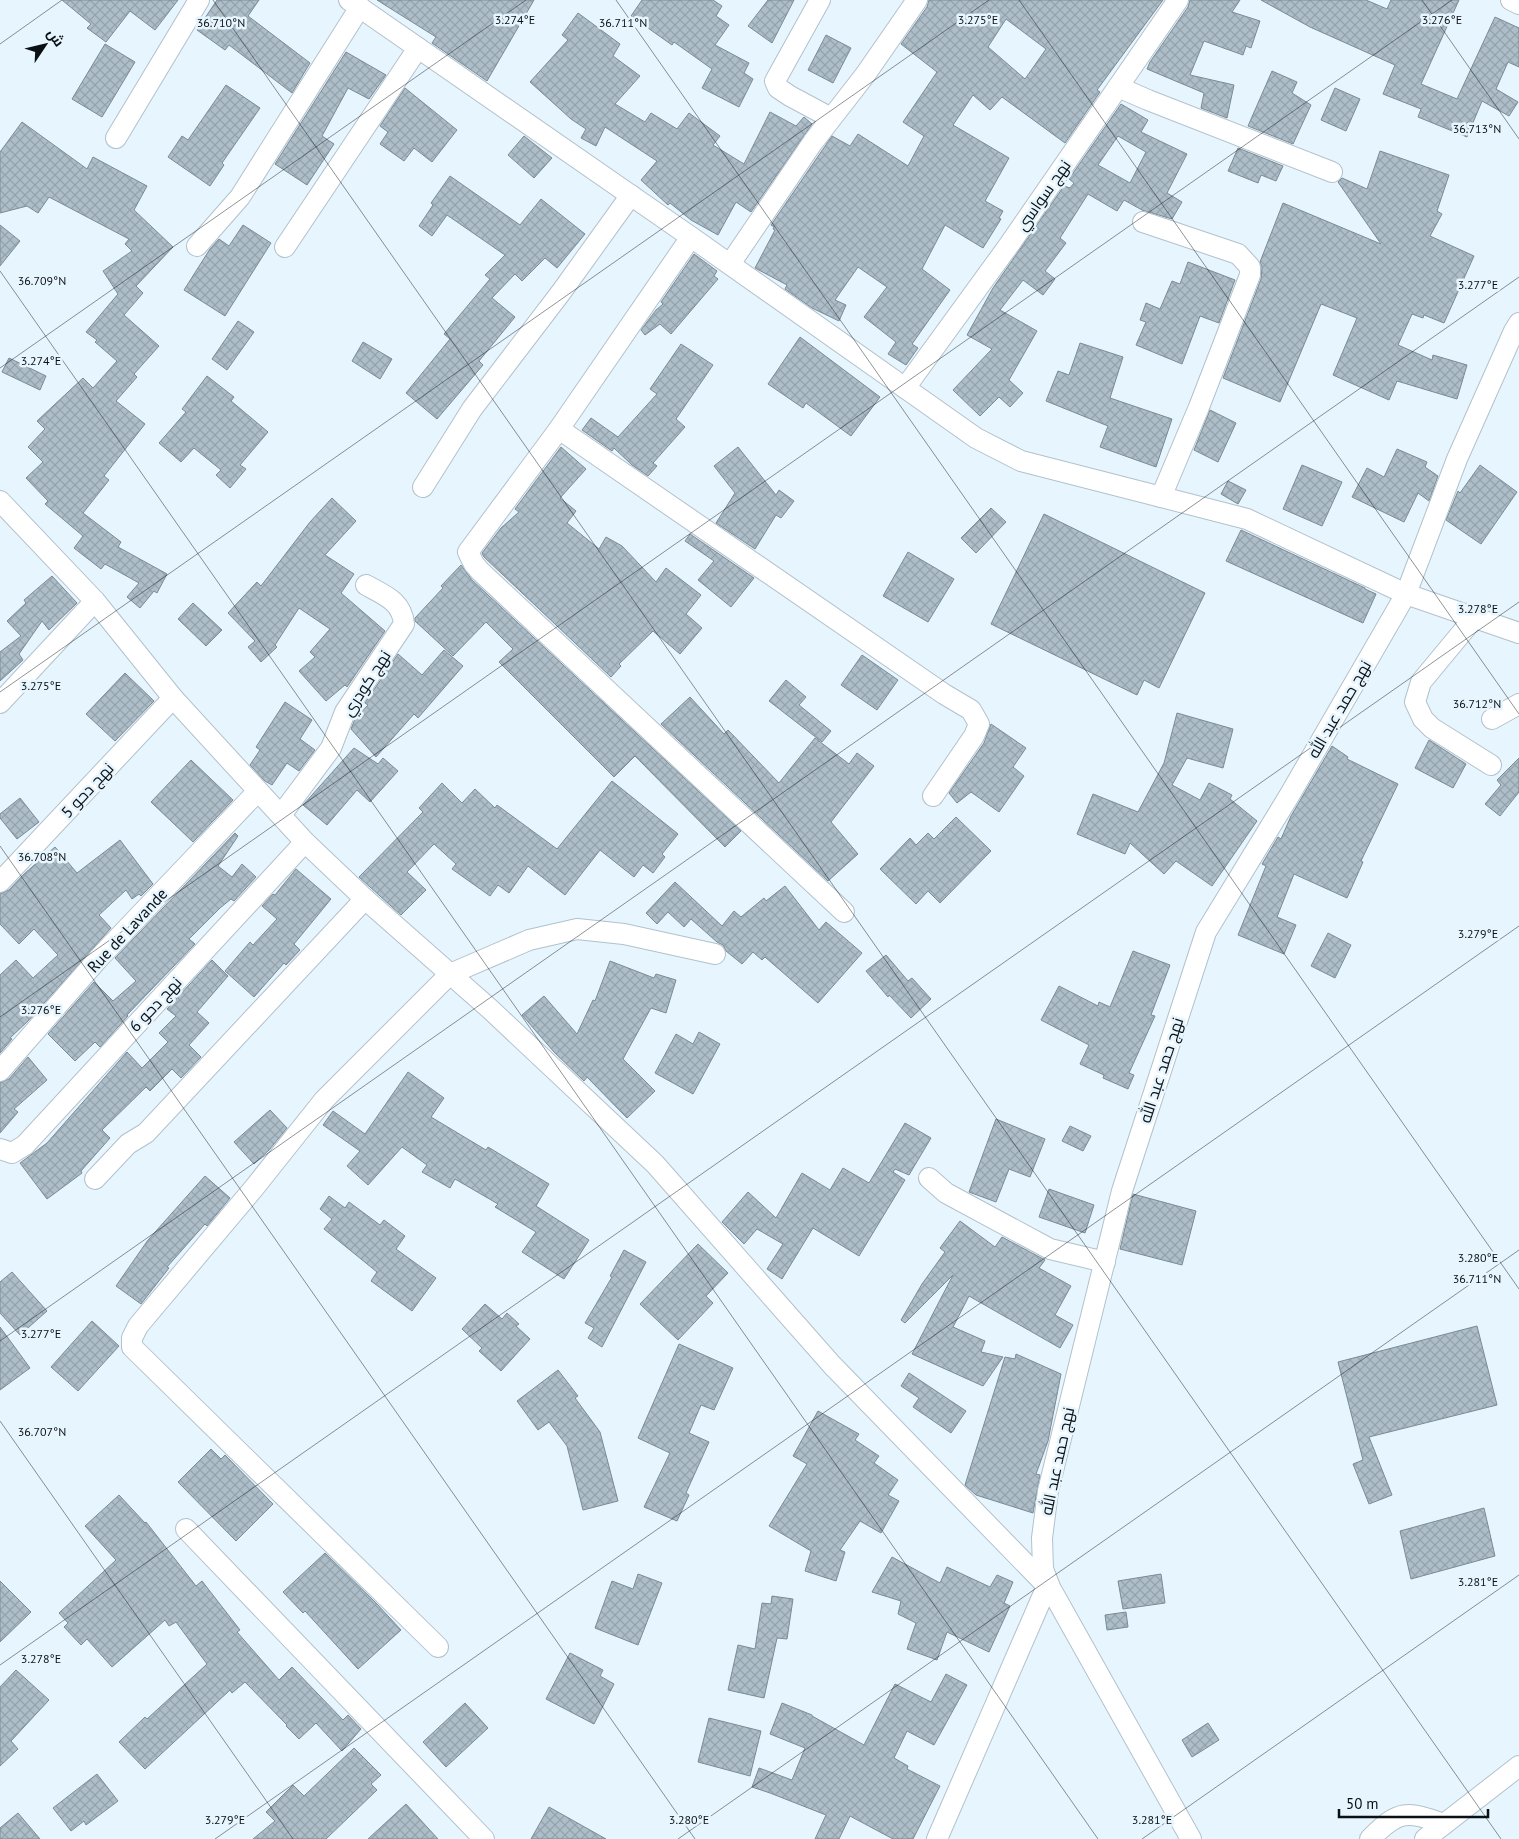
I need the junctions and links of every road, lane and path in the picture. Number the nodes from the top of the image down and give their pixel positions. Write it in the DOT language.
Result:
graph roads {
  1 [pos="200,0"];
  2 [pos="820,0"];
  3 [pos="917,0"];
  4 [pos="1178,0"];
  5 [pos="1512,0"];
  6 [pos="355,4"];
  7 [pos="1519,4"];
  8 [pos="418,48"];
  9 [pos="1118,87"];
  10 [pos="831,118"];
  11 [pos="116,138"];
  12 [pos="1332,172"];
  13 [pos="631,195"];
  14 [pos="1143,222"];
  15 [pos="691,237"];
  16 [pos="197,246"];
  17 [pos="285,247"];
  18 [pos="730,264"];
  19 [pos="1519,323"];
  20 [pos="905,388"];
  21 [pos="559,429"];
  22 [pos="423,487"];
  23 [pos="1161,497"];
  24 [pos="0,501"];
  25 [pos="366,585"];
  26 [pos="1406,594"];
  27 [pos="95,601"];
  28 [pos="1474,618"];
  29 [pos="1519,633"];
  30 [pos="173,698"];
  31 [pos="0,703"];
  32 [pos="1519,704"];
  33 [pos="1492,719"];
  34 [pos="1491,765"];
  35 [pos="257,792"];
  36 [pos="933,796"];
  37 [pos="281,816"];
  38 [pos="305,842"];
  39 [pos="0,882"];
  40 [pos="366,899"];
  41 [pos="844,912"];
  42 [pos="715,954"];
  43 [pos="450,974"];
  44 [pos="0,1071"];
  45 [pos="0,1150"];
  46 [pos="929,1178"];
  47 [pos="95,1179"];
  48 [pos="1105,1262"];
  49 [pos="186,1529"];
  50 [pos="1050,1588"];
  51 [pos="438,1647"];
  52 [pos="1519,1766"];
  53 [pos="1444,1824"];
  54 [pos="484,1839"];
  55 [pos="937,1839"];
  56 [pos="1191,1839"];
  57 [pos="1370,1839"];
  58 [pos="1425,1839"];
  1 -- 11 [label="street"];
  2 -- 10 [label="street"];
  3 -- 10 [label="street"];
  4 -- 9 [label="street, نهج سواسي"];
  5 -- 7 [label="street"];
  6 -- 8 [label="street"];
  6 -- 16 [label="street"];
  8 -- 13 [label="street"];
  8 -- 17 [label="street"];
  9 -- 12 [label="street"];
  9 -- 20 [label="street, نهج سواسي"];
  10 -- 18 [label="street"];
  13 -- 15 [label="street"];
  13 -- 22 [label="street"];
  14 -- 23 [label="street"];
  15 -- 18 [label="street"];
  15 -- 21 [label="street"];
  18 -- 20 [label="street"];
  19 -- 26 [label="street, نهج حمد عبد الله"];
  20 -- 23 [label="street"];
  21 -- 36 [label="street"];
  21 -- 41 [label="street"];
  23 -- 26 [label="street"];
  24 -- 27 [label="street"];
  25 -- 37 [label="street, نهج كودري"];
  26 -- 28 [label="street"];
  26 -- 48 [label="street, نهج حمد عبد الله"];
  27 -- 30 [label="street"];
  27 -- 31 [label="street"];
  28 -- 29 [label="street"];
  28 -- 34 [label="street"];
  30 -- 35 [label="street"];
  30 -- 39 [label="street, نهج دحو 5"];
  32 -- 33 [label="street"];
  35 -- 37 [label="street"];
  35 -- 44 [label="street, Rue de Lavande"];
  37 -- 38 [label="street"];
  38 -- 40 [label="street"];
  38 -- 45 [label="street, نهج دحو 6"];
  40 -- 43 [label="street"];
  40 -- 47 [label="street"];
  42 -- 43 [label="street"];
  43 -- 50 [label="street"];
  43 -- 51 [label="street"];
  46 -- 48 [label="street"];
  48 -- 50 [label="street, نهج حمد عبد الله"];
  49 -- 54 [label="street"];
  50 -- 55 [label="street"];
  50 -- 56 [label="street"];
  52 -- 53 [label="street"];
  53 -- 57 [label="street"];
  53 -- 58 [label="street"];
}
